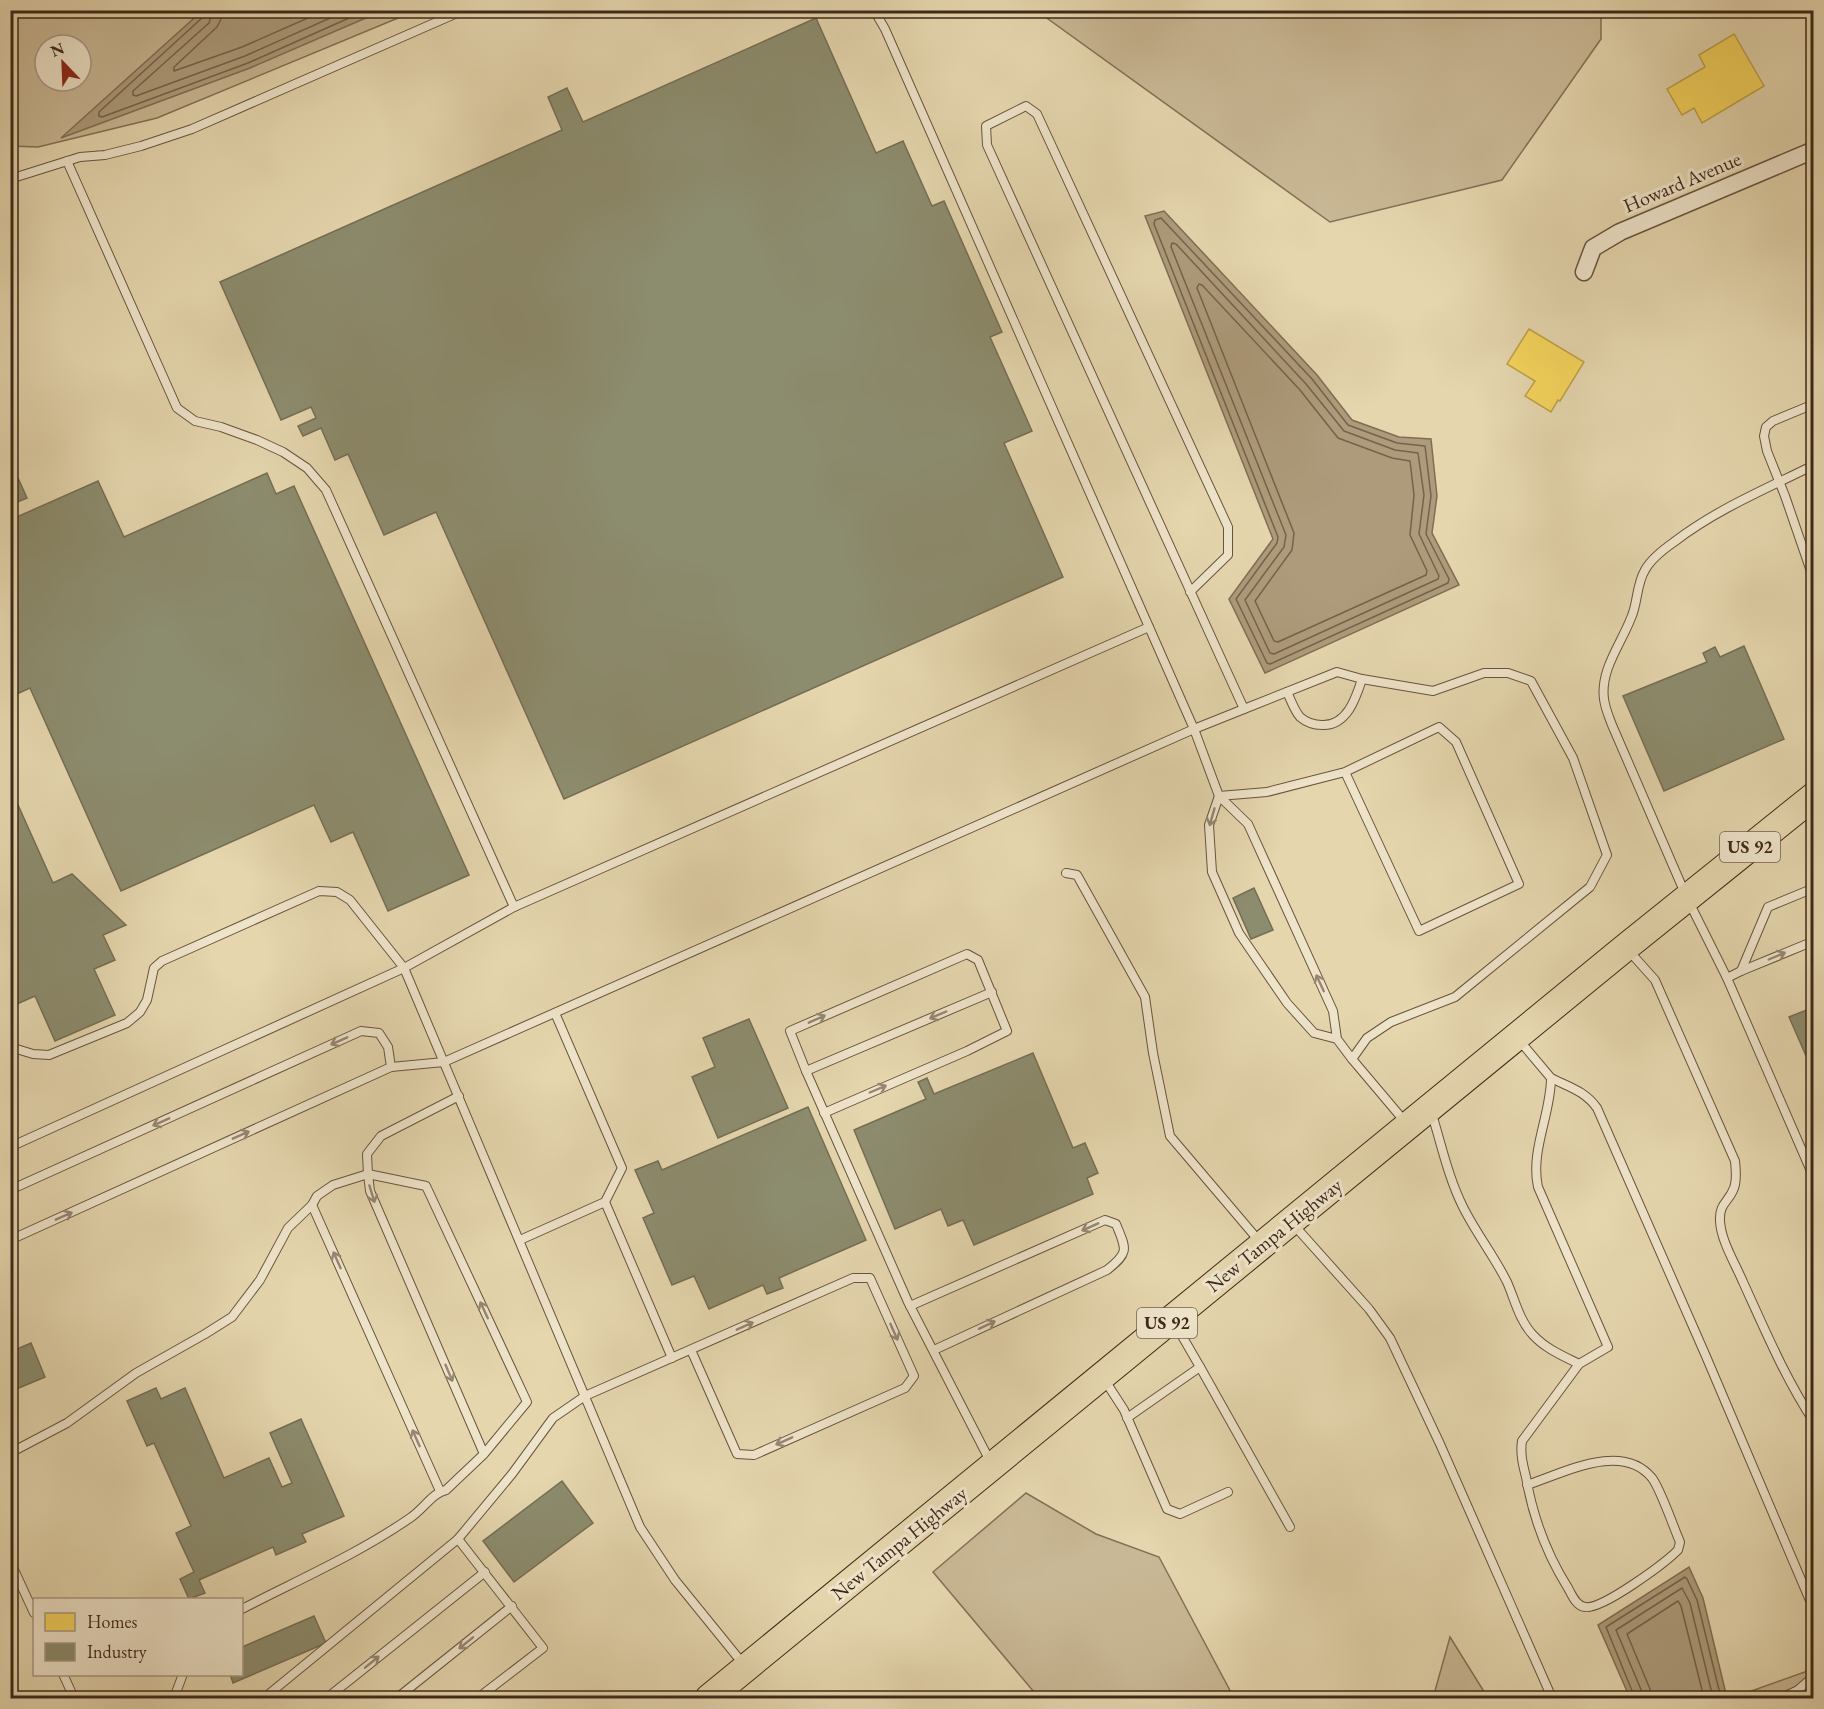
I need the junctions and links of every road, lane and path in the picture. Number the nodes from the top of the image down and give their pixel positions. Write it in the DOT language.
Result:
graph roads {
  1 [pos="464,10"];
  2 [pos="874,10"];
  3 [pos="1814,150"];
  4 [pos="67,161"];
  5 [pos="10,179"];
  6 [pos="1584,272"];
  7 [pos="1814,404"];
  8 [pos="1814,465"];
  9 [pos="1779,481"];
  10 [pos="1814,580"];
  11 [pos="1190,592"];
  12 [pos="1149,627"];
  13 [pos="1362,679"];
  14 [pos="1287,692"];
  15 [pos="1244,709"];
  16 [pos="1194,729"];
  17 [pos="1345,772"];
  18 [pos="1219,796"];
  19 [pos="1814,796"];
  20 [pos="1065,873"];
  21 [pos="1814,888"];
  22 [pos="1687,898"];
  23 [pos="514,907"];
  24 [pos="1814,940"];
  25 [pos="1626,947"];
  26 [pos="404,968"];
  27 [pos="1741,971"];
  28 [pos="1726,978"];
  29 [pos="992,992"];
  30 [pos="555,1013"];
  31 [pos="1516,1037"];
  32 [pos="1337,1039"];
  33 [pos="10,1047"];
  34 [pos="1352,1059"];
  35 [pos="444,1062"];
  36 [pos="391,1067"];
  37 [pos="806,1071"];
  38 [pos="1551,1078"];
  39 [pos="459,1096"];
  40 [pos="1430,1107"];
  41 [pos="824,1113"];
  42 [pos="1408,1125"];
  43 [pos="10,1147"];
  44 [pos="368,1174"];
  45 [pos="1814,1178"];
  46 [pos="10,1190"];
  47 [pos="605,1202"];
  48 [pos="312,1204"];
  49 [pos="1290,1222"];
  50 [pos="10,1240"];
  51 [pos="520,1240"];
  52 [pos="1262,1245"];
  53 [pos="910,1306"];
  54 [pos="1172,1319"];
  55 [pos="691,1350"];
  56 [pos="934,1350"];
  57 [pos="672,1358"];
  58 [pos="1579,1364"];
  59 [pos="1200,1367"];
  60 [pos="1102,1376"];
  61 [pos="585,1396"];
  62 [pos="1127,1418"];
  63 [pos="1814,1422"];
  64 [pos="10,1454"];
  65 [pos="484,1454"];
  66 [pos="993,1466"];
  67 [pos="1527,1485"];
  68 [pos="440,1491"];
  69 [pos="1228,1492"];
  70 [pos="1290,1527"];
  71 [pos="458,1539"];
  72 [pos="10,1561"];
  73 [pos="485,1572"];
  74 [pos="512,1606"];
  75 [pos="243,1608"];
  76 [pos="1814,1610"];
  77 [pos="33,1611"];
  78 [pos="747,1668"];
  79 [pos="64,1676"];
  80 [pos="182,1676"];
  81 [pos="1814,1676"];
  82 [pos="74,1698"];
  83 [pos="174,1698"];
  84 [pos="264,1698"];
  85 [pos="327,1698"];
  86 [pos="397,1698"];
  87 [pos="478,1698"];
  88 [pos="709,1698"];
  89 [pos="1552,1698"];
  90 [pos="1781,1698"];
  1 -- 4 [label="lane"];
  2 -- 12 [label="lane"];
  3 -- 6 [label="street, Howard Avenue"];
  4 -- 5 [label="lane"];
  4 -- 23 [label="lane"];
  7 -- 9 [label="lane"];
  8 -- 9 [label="lane"];
  9 -- 10 [label="lane"];
  9 -- 22 [label="lane"];
  11 -- 11 [label="lane"];
  11 -- 15 [label="lane"];
  12 -- 16 [label="lane"];
  12 -- 23 [label="lane"];
  13 -- 14 [label="lane"];
  13 -- 14 [label="lane"];
  13 -- 34 [label="lane"];
  14 -- 15 [label="lane"];
  15 -- 16 [label="lane"];
  16 -- 18 [label="lane"];
  16 -- 30 [label="lane"];
  17 -- 17 [label="lane"];
  17 -- 18 [label="lane"];
  32 -- 18 [label="lane, one-way"];
  18 -- 32 [label="lane, one-way"];
  19 -- 22 [label="main road, New Tampa Highway / US 92"];
  20 -- 52 [label="lane"];
  21 -- 27 [label="lane"];
  22 -- 25 [label="main road, New Tampa Highway / US 92"];
  22 -- 28 [label="lane"];
  23 -- 26 [label="lane"];
  27 -- 24 [label="lane, one-way"];
  25 -- 31 [label="main road, New Tampa Highway / US 92"];
  25 -- 63 [label="lane"];
  26 -- 33 [label="lane"];
  26 -- 35 [label="lane"];
  26 -- 43 [label="lane"];
  27 -- 28 [label="lane"];
  28 -- 45 [label="lane"];
  29 -- 37 [label="lane, one-way"];
  37 -- 29 [label="lane, one-way"];
  41 -- 29 [label="lane, one-way"];
  30 -- 35 [label="lane"];
  30 -- 47 [label="lane"];
  31 -- 38 [label="lane"];
  31 -- 40 [label="main road, New Tampa Highway / US 92"];
  32 -- 34 [label="lane"];
  34 -- 42 [label="lane"];
  35 -- 36 [label="lane"];
  35 -- 39 [label="lane"];
  36 -- 46 [label="lane, one-way"];
  50 -- 36 [label="lane, one-way"];
  37 -- 41 [label="lane"];
  38 -- 58 [label="lane"];
  38 -- 76 [label="lane"];
  39 -- 44 [label="lane"];
  39 -- 51 [label="lane"];
  40 -- 42 [label="main road, New Tampa Highway / US 92"];
  40 -- 58 [label="lane"];
  41 -- 53 [label="lane"];
  42 -- 49 [label="main road, New Tampa Highway / US 92"];
  44 -- 48 [label="lane"];
  44 -- 65 [label="lane, one-way"];
  65 -- 44 [label="lane, one-way"];
  47 -- 51 [label="lane"];
  47 -- 57 [label="lane"];
  48 -- 64 [label="lane"];
  68 -- 48 [label="lane, one-way"];
  49 -- 52 [label="main road, New Tampa Highway / US 92"];
  49 -- 89 [label="lane"];
  51 -- 61 [label="lane"];
  52 -- 54 [label="main road, New Tampa Highway / US 92"];
  53 -- 56 [label="lane"];
  56 -- 53 [label="lane, one-way"];
  54 -- 59 [label="lane"];
  54 -- 60 [label="main road, New Tampa Highway / US 92"];
  55 -- 55 [label="lane, one-way"];
  55 -- 57 [label="lane"];
  56 -- 66 [label="lane"];
  57 -- 61 [label="lane"];
  58 -- 67 [label="lane"];
  59 -- 62 [label="lane"];
  59 -- 70 [label="lane"];
  60 -- 62 [label="lane"];
  60 -- 66 [label="main road, New Tampa Highway / US 92"];
  61 -- 71 [label="lane"];
  61 -- 78 [label="lane"];
  62 -- 69 [label="lane"];
  65 -- 68 [label="lane"];
  66 -- 78 [label="main road, New Tampa Highway / US 92"];
  67 -- 67 [label="lane"];
  68 -- 75 [label="lane"];
  71 -- 73 [label="lane"];
  71 -- 84 [label="lane"];
  72 -- 77 [label="lane"];
  73 -- 74 [label="lane"];
  85 -- 73 [label="lane, one-way"];
  74 -- 86 [label="lane, one-way"];
  74 -- 87 [label="lane"];
  78 -- 88 [label="main road, New Tampa Highway / US 92"];
  79 -- 82 [label="lane"];
  80 -- 83 [label="lane"];
  81 -- 90 [label="lane"];
}
